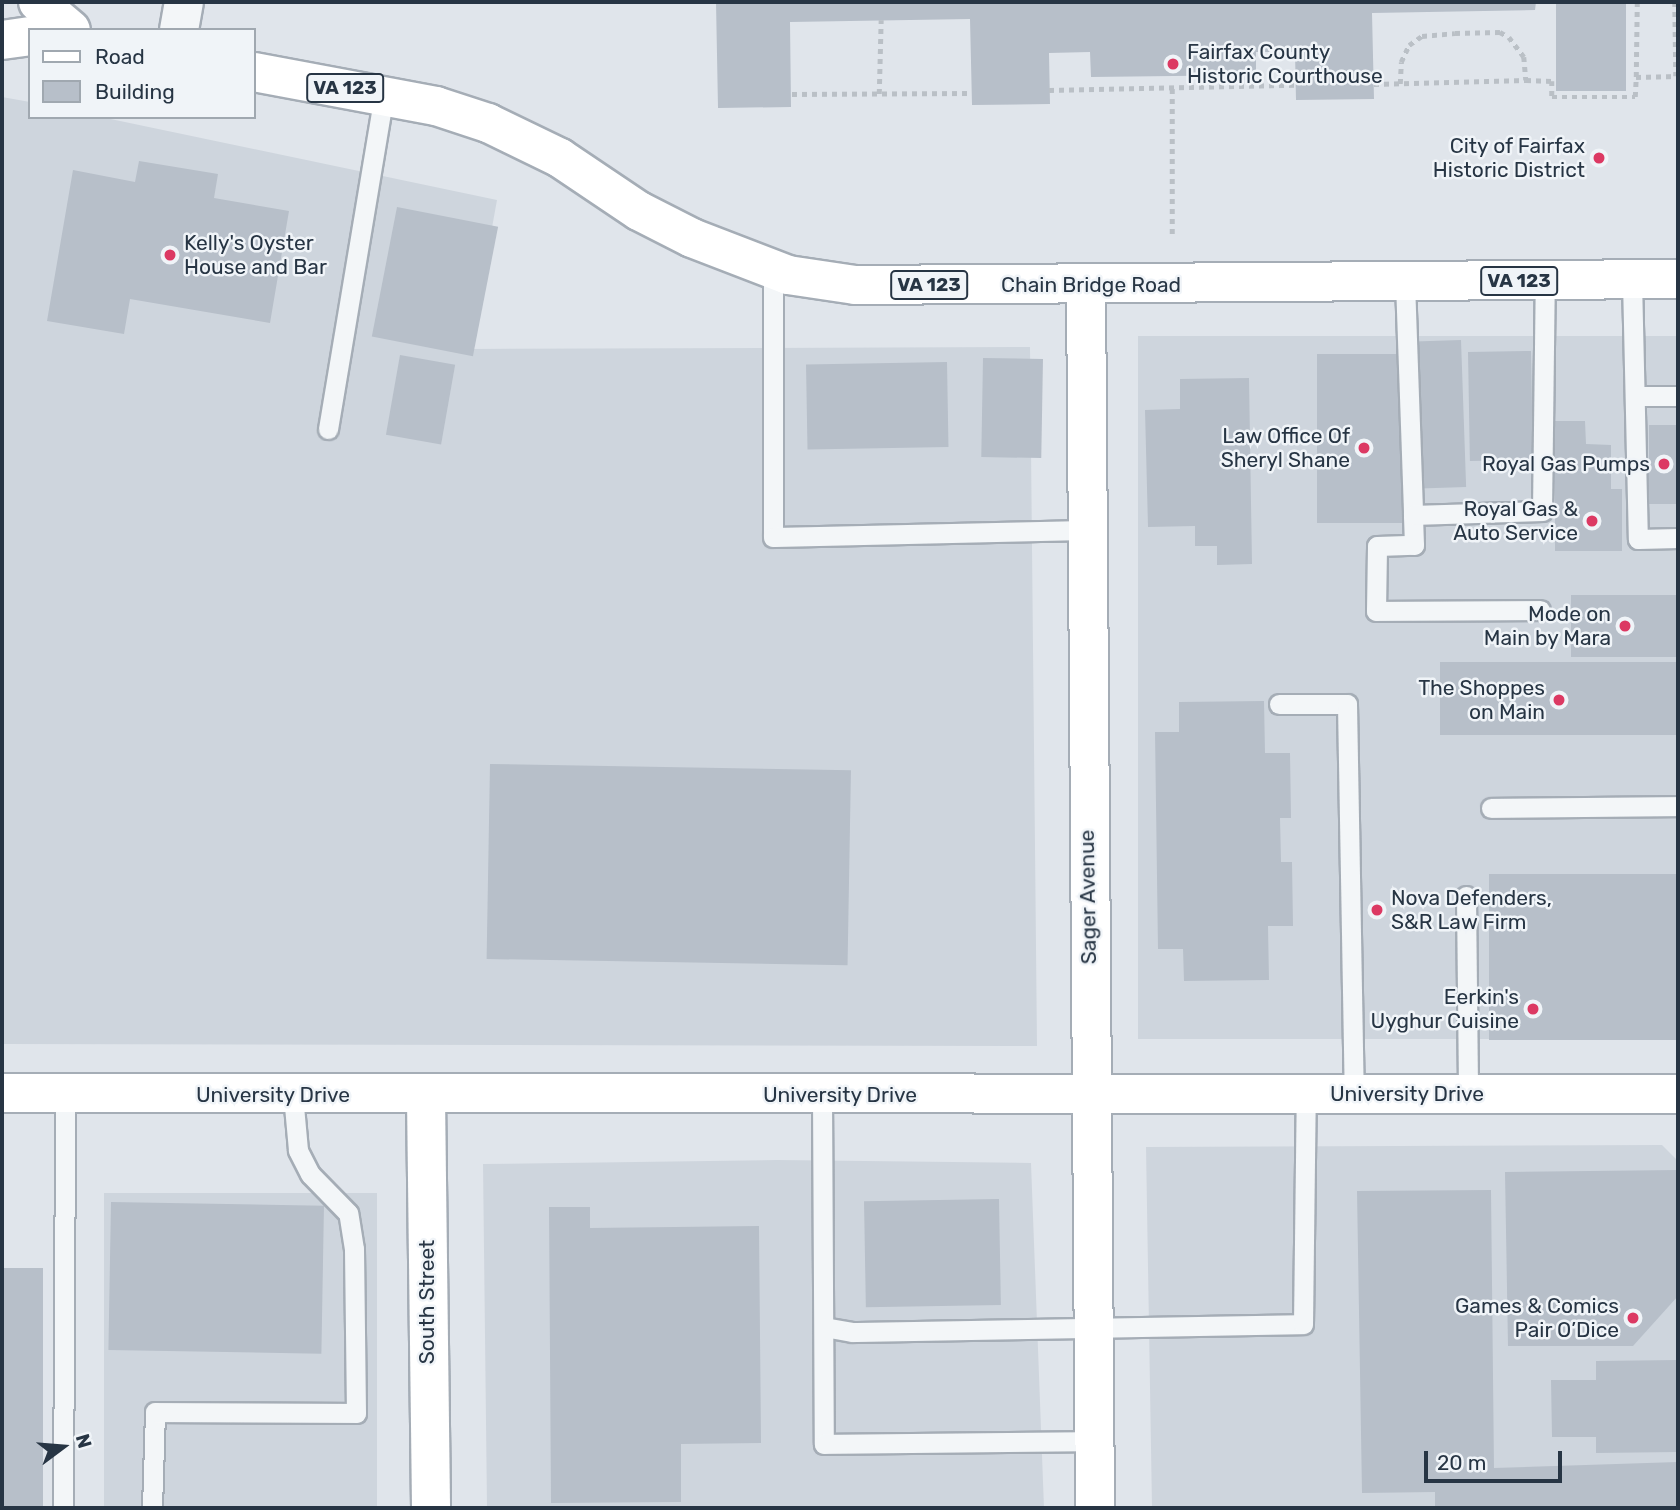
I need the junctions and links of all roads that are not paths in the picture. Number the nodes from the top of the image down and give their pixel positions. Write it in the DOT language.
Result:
graph roads {
  1 [pos="38,2"];
  2 [pos="76,2"];
  3 [pos="184,2"];
  4 [pos="70,28"];
  5 [pos="72,28"];
  6 [pos="179,28"];
  7 [pos="28,36"];
  8 [pos="2,40"];
  9 [pos="256,72"];
  10 [pos="384,96"];
  11 [pos="773,270"];
  12 [pos="1678,279"];
  13 [pos="1545,280"];
  14 [pos="1632,280"];
  15 [pos="1405,282"];
  16 [pos="1086,285"];
  17 [pos="1635,396"];
  18 [pos="1678,396"];
  19 [pos="328,429"];
  20 [pos="1413,514"];
  21 [pos="1086,530"];
  22 [pos="1678,538"];
  23 [pos="1540,610"];
  24 [pos="1279,704"];
  25 [pos="1678,806"];
  26 [pos="1490,808"];
  27 [pos="1466,896"];
  28 [pos="2,1093"];
  29 [pos="65,1094"];
  30 [pos="1090,1094"];
  31 [pos="1306,1094"];
  32 [pos="1353,1094"];
  33 [pos="1468,1094"];
  34 [pos="1678,1094"];
  35 [pos="293,1095"];
  36 [pos="822,1095"];
  37 [pos="426,1097"];
  38 [pos="824,1326"];
  39 [pos="1093,1329"];
  40 [pos="1095,1441"];
  41 [pos="63,1508"];
  42 [pos="152,1508"];
  43 [pos="431,1508"];
  44 [pos="1096,1508"];
  1 -- 4 [label="street"];
  2 -- 5 [label="street"];
  3 -- 6 [label="street"];
  7 -- 8 [label="street"];
  9 -- 10 [label="street, Chain Bridge Road / VA 123"];
  10 -- 11 [label="street, Chain Bridge Road / VA 123"];
  10 -- 19 [label="lane"];
  11 -- 16 [label="street, Chain Bridge Road / VA 123"];
  11 -- 21 [label="lane"];
  12 -- 14 [label="street, Chain Bridge Road / VA 123"];
  13 -- 14 [label="street, Chain Bridge Road / VA 123"];
  13 -- 15 [label="street, Chain Bridge Road / VA 123"];
  13 -- 20 [label="lane"];
  14 -- 17 [label="lane"];
  15 -- 16 [label="street, Chain Bridge Road / VA 123"];
  15 -- 20 [label="lane"];
  16 -- 21 [label="street, Sager Avenue"];
  17 -- 18 [label="lane"];
  17 -- 22 [label="lane"];
  20 -- 23 [label="lane"];
  21 -- 30 [label="street, Sager Avenue"];
  24 -- 32 [label="lane"];
  25 -- 26 [label="lane"];
  27 -- 33 [label="lane"];
  28 -- 29 [label="street, University Drive"];
  29 -- 35 [label="street, University Drive"];
  29 -- 41 [label="lane"];
  30 -- 31 [label="street, University Drive"];
  30 -- 36 [label="street, University Drive"];
  30 -- 39 [label="street, Sager Avenue"];
  31 -- 32 [label="street, University Drive"];
  31 -- 39 [label="lane"];
  32 -- 33 [label="street, University Drive"];
  33 -- 34 [label="street, University Drive"];
  35 -- 37 [label="street, University Drive"];
  35 -- 42 [label="lane"];
  36 -- 37 [label="street, University Drive"];
  36 -- 38 [label="lane"];
  37 -- 43 [label="street, South Street"];
  38 -- 39 [label="lane"];
  38 -- 40 [label="lane"];
  39 -- 40 [label="street, Sager Avenue"];
  40 -- 44 [label="street, Sager Avenue"];
}
